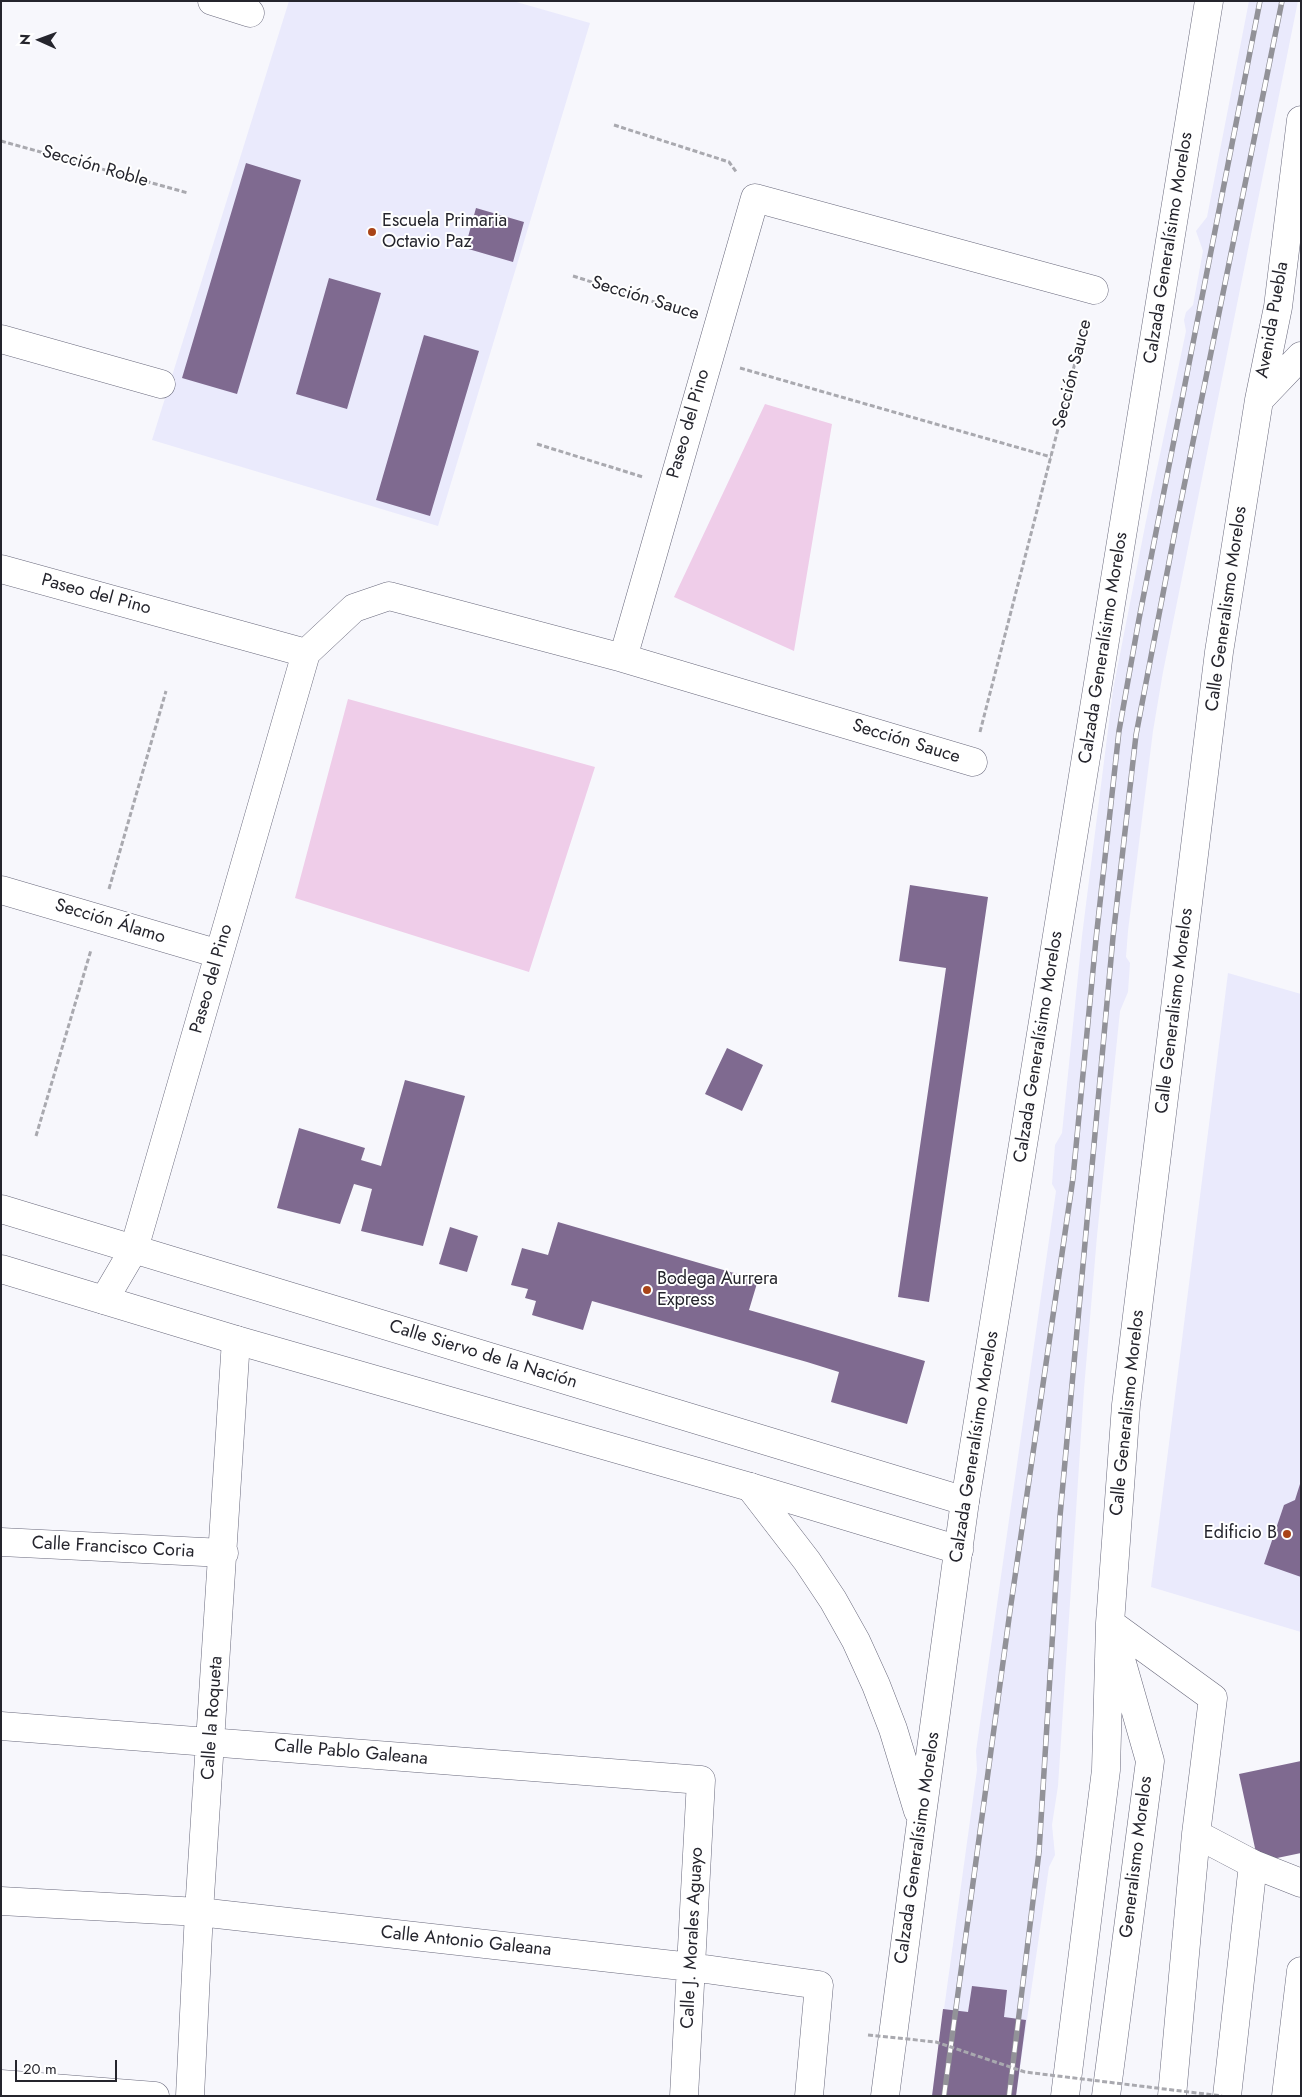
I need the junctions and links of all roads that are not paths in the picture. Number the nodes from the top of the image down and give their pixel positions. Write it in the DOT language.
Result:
graph roads {
  1 [pos="212,1"];
  2 [pos="1210,1"];
  3 [pos="250,13"];
  4 [pos="1301,120"];
  5 [pos="1094,290"];
  6 [pos="1301,290"];
  7 [pos="1278,307"];
  8 [pos="1,339"];
  9 [pos="1297,365"];
  10 [pos="161,384"];
  11 [pos="1259,400"];
  12 [pos="1,569"];
  13 [pos="306,653"];
  14 [pos="623,658"];
  15 [pos="972,762"];
  16 [pos="1,890"];
  17 [pos="219,954"];
  18 [pos="1,1209"];
  19 [pos="134,1249"];
  20 [pos="1,1269"];
  21 [pos="104,1300"];
  22 [pos="236,1340"];
  23 [pos="750,1487"];
  24 [pos="965,1501"];
  25 [pos="1,1542"];
  26 [pos="959,1550"];
  27 [pos="224,1553"];
  28 [pos="1110,1623"];
  29 [pos="1,1726"];
  30 [pos="211,1742"];
  31 [pos="701,1780"];
  32 [pos="921,1822"];
  33 [pos="1196,1834"];
  34 [pos="1253,1864"];
  35 [pos="1301,1883"];
  36 [pos="1,1901"];
  37 [pos="199,1912"];
  38 [pos="691,1967"];
  39 [pos="1301,1972"];
  40 [pos="1,2084"];
  41 [pos="155,2096"];
  42 [pos="190,2096"];
  43 [pos="684,2096"];
  44 [pos="809,2096"];
  45 [pos="886,2096"];
  46 [pos="1065,2096"];
  47 [pos="1106,2096"];
  48 [pos="1172,2096"];
  49 [pos="1227,2096"];
  50 [pos="1286,2096"];
  1 -- 3 [label="street"];
  2 -- 24 [label="street, Calzada Generalísimo Morelos"];
  4 -- 7 [label="street, Avenida Puebla"];
  5 -- 14 [label="street, Paseo del Pino"];
  6 -- 7 [label="street"];
  7 -- 11 [label="street, Avenida Puebla"];
  8 -- 10 [label="street"];
  9 -- 11 [label="street"];
  11 -- 28 [label="street, Calle Generalismo Morelos"];
  12 -- 13 [label="street, Paseo del Pino"];
  13 -- 14 [label="street"];
  13 -- 17 [label="street, Paseo del Pino"];
  14 -- 15 [label="street, Sección Sauce"];
  16 -- 17 [label="street, Sección Álamo"];
  17 -- 19 [label="street, Paseo del Pino"];
  18 -- 19 [label="street, Calle Siervo de la Nación"];
  19 -- 21 [label="street, Paseo del Pino"];
  19 -- 24 [label="street, Calle Siervo de la Nación"];
  20 -- 21 [label="street"];
  21 -- 22 [label="street"];
  22 -- 23 [label="street"];
  22 -- 27 [label="street, Calle la Roqueta"];
  23 -- 26 [label="street"];
  23 -- 32 [label="street"];
  24 -- 26 [label="street, Calzada Generalísimo Morelos"];
  25 -- 27 [label="street, Calle Francisco Coria"];
  26 -- 32 [label="street, Calzada Generalísimo Morelos"];
  27 -- 30 [label="street, Calle la Roqueta"];
  28 -- 33 [label="street"];
  28 -- 46 [label="street"];
  28 -- 47 [label="street, Generalismo Morelos"];
  29 -- 30 [label="street, Calle Pablo Galeana"];
  30 -- 31 [label="street, Calle Pablo Galeana"];
  30 -- 37 [label="street, Calle la Roqueta"];
  31 -- 38 [label="street, Calle J. Morales Aguayo"];
  32 -- 45 [label="street, Calzada Generalísimo Morelos"];
  33 -- 34 [label="street"];
  33 -- 48 [label="street"];
  34 -- 35 [label="street"];
  34 -- 49 [label="street"];
  36 -- 37 [label="street, Calle Antonio Galeana"];
  37 -- 38 [label="street, Calle Antonio Galeana"];
  37 -- 42 [label="street, Calle la Roqueta"];
  38 -- 43 [label="street, Calle J. Morales Aguayo"];
  38 -- 44 [label="street, Calle Antonio Galeana"];
  39 -- 50 [label="street"];
  40 -- 41 [label="street"];
}
